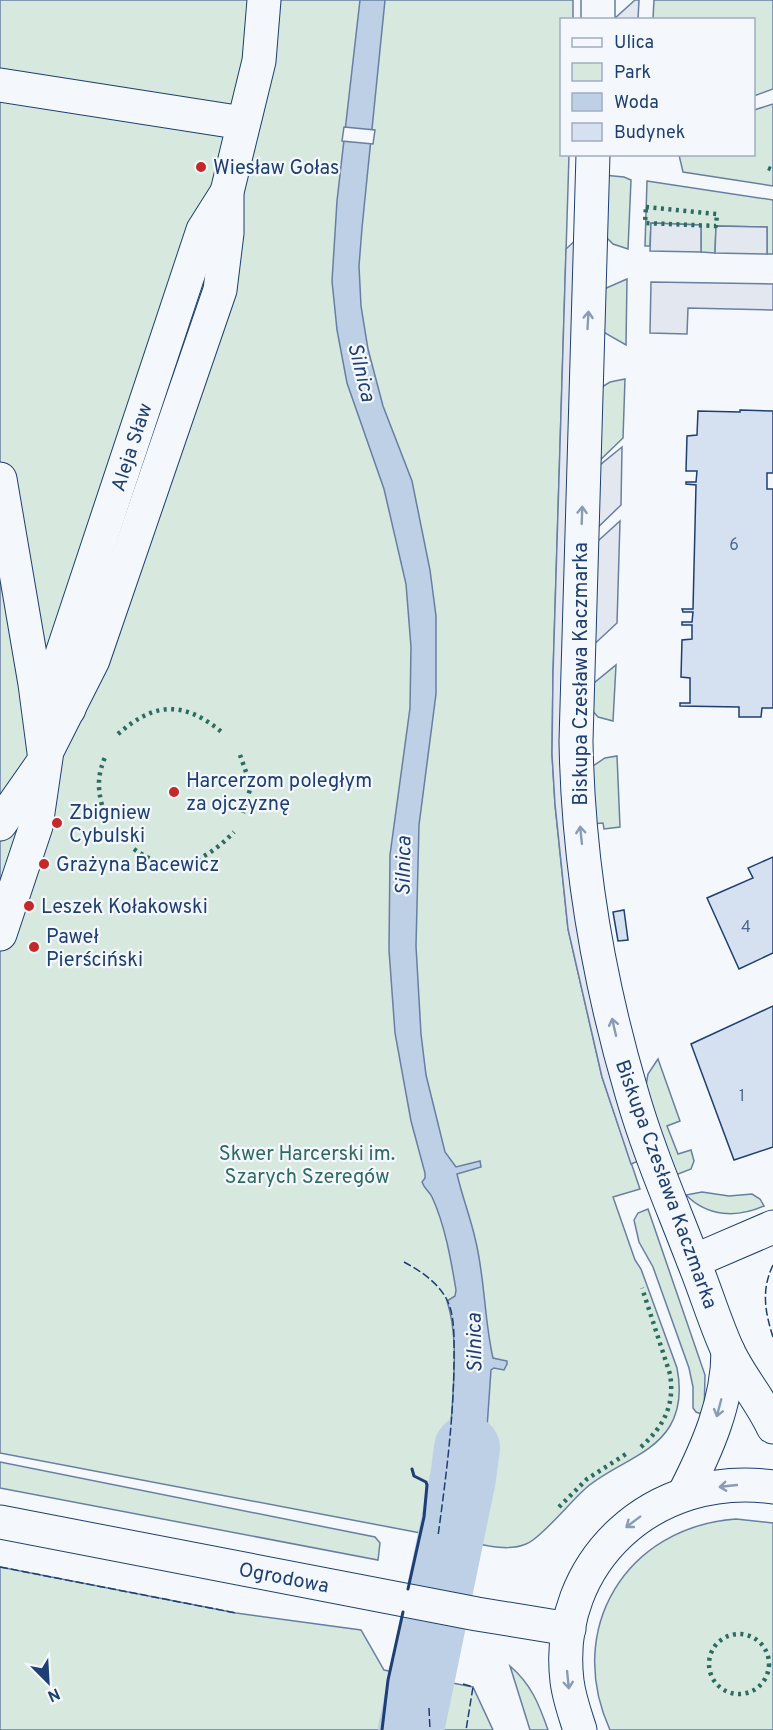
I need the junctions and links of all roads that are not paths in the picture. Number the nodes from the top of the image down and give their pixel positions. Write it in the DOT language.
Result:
graph roads {
  1 [pos="264,0"];
  2 [pos="598,0"];
  3 [pos="598,18"];
  4 [pos="0,85"];
  5 [pos="243,123"];
  6 [pos="593,156"];
  7 [pos="227,192"];
  8 [pos="0,479"];
  9 [pos="62,654"];
  10 [pos="35,684"];
  11 [pos="69,709"];
  12 [pos="45,760"];
  13 [pos="0,824"];
  14 [pos="0,934"];
  15 [pos="773,1227"];
  16 [pos="694,1261"];
  17 [pos="728,1351"];
  18 [pos="773,1427"];
  19 [pos="773,1487"];
  20 [pos="684,1494"];
  21 [pos="0,1522"];
  22 [pos="569,1629"];
  23 [pos="580,1730"];
  1 -- 5 [label="street, Aleja Sław"];
  2 -- 3 [label="street"];
  4 -- 5 [label="street"];
  5 -- 7 [label="street, Aleja Sław"];
  16 -- 6 [label="street, Biskupa Czesława Kaczmarka, one-way"];
  7 -- 9 [label="street, Aleja Sław"];
  7 -- 11 [label="street, Aleja Sław"];
  8 -- 10 [label="street"];
  9 -- 10 [label="street"];
  9 -- 11 [label="street, Aleja Sław"];
  10 -- 12 [label="street"];
  11 -- 12 [label="street, Aleja Sław"];
  12 -- 13 [label="street, Aleja Sław"];
  12 -- 14 [label="street, Aleja Sław"];
  15 -- 16 [label="street"];
  16 -- 17 [label="street, Biskupa Czesława Kaczmarka"];
  17 -- 18 [label="street, Biskupa Czesława Kaczmarka"];
  17 -- 20 [label="street, Biskupa Czesława Kaczmarka, one-way"];
  19 -- 20 [label="street, one-way"];
  20 -- 22 [label="street, one-way"];
  21 -- 22 [label="street, Ogrodowa"];
  22 -- 23 [label="street, one-way"];
}
